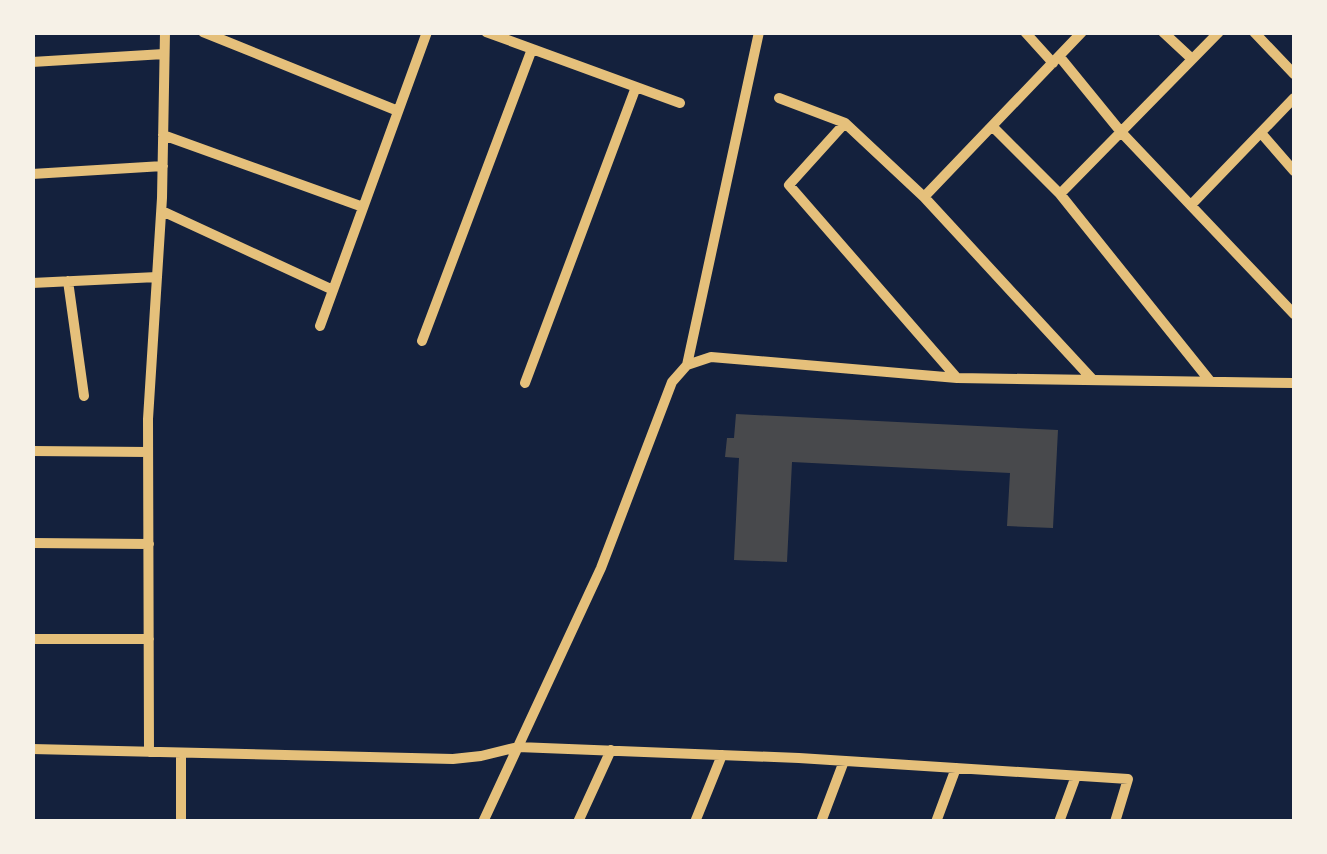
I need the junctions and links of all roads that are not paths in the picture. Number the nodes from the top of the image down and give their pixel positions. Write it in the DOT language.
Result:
graph roads {
  1 [pos="164,32"];
  2 [pos="203,32"];
  3 [pos="427,32"];
  4 [pos="486,32"];
  5 [pos="759,32"];
  6 [pos="1025,32"];
  7 [pos="1082,32"];
  8 [pos="1162,32"];
  9 [pos="1219,32"];
  10 [pos="1254,32"];
  11 [pos="532,49"];
  12 [pos="164,54"];
  13 [pos="1056,59"];
  14 [pos="1192,60"];
  15 [pos="32,62"];
  16 [pos="1294,74"];
  17 [pos="636,87"];
  18 [pos="779,98"];
  19 [pos="1294,98"];
  20 [pos="680,102"];
  21 [pos="398,111"];
  22 [pos="846,122"];
  23 [pos="992,126"];
  24 [pos="1121,132"];
  25 [pos="1261,132"];
  26 [pos="163,136"];
  27 [pos="163,166"];
  28 [pos="1294,171"];
  29 [pos="32,174"];
  30 [pos="1060,194"];
  31 [pos="924,197"];
  32 [pos="1191,205"];
  33 [pos="363,207"];
  34 [pos="162,212"];
  35 [pos="158,277"];
  36 [pos="68,281"];
  37 [pos="32,283"];
  38 [pos="332,290"];
  39 [pos="1294,314"];
  40 [pos="320,326"];
  41 [pos="422,341"];
  42 [pos="687,365"];
  43 [pos="957,378"];
  44 [pos="1093,380"];
  45 [pos="1210,382"];
  46 [pos="1294,383"];
  47 [pos="525,384"];
  48 [pos="84,396"];
  49 [pos="32,451"];
  50 [pos="148,452"];
  51 [pos="32,543"];
  52 [pos="148,544"];
  53 [pos="32,639"];
  54 [pos="149,640"];
  55 [pos="518,746"];
  56 [pos="32,749"];
  57 [pos="611,750"];
  58 [pos="149,752"];
  59 [pos="180,753"];
  60 [pos="722,755"];
  61 [pos="844,761"];
  62 [pos="956,768"];
  63 [pos="1076,776"];
  64 [pos="181,822"];
  65 [pos="483,822"];
  66 [pos="578,822"];
  67 [pos="695,822"];
  68 [pos="822,822"];
  69 [pos="936,822"];
  70 [pos="1059,822"];
  71 [pos="1115,822"];
  1 -- 12 [label="street"];
  2 -- 21 [label="street"];
  3 -- 21 [label="street"];
  4 -- 11 [label="street"];
  5 -- 42 [label="street"];
  6 -- 13 [label="street"];
  7 -- 13 [label="street"];
  8 -- 14 [label="street"];
  9 -- 14 [label="street"];
  10 -- 16 [label="street"];
  11 -- 17 [label="street"];
  11 -- 41 [label="street"];
  12 -- 15 [label="street"];
  12 -- 26 [label="street"];
  13 -- 23 [label="street"];
  13 -- 24 [label="street"];
  14 -- 24 [label="street"];
  17 -- 20 [label="street"];
  17 -- 47 [label="street"];
  18 -- 22 [label="street"];
  19 -- 25 [label="street"];
  21 -- 33 [label="street"];
  22 -- 31 [label="street"];
  22 -- 43 [label="street"];
  23 -- 30 [label="street"];
  23 -- 31 [label="street"];
  24 -- 30 [label="street"];
  24 -- 32 [label="street"];
  25 -- 28 [label="street"];
  25 -- 32 [label="street"];
  26 -- 27 [label="street"];
  26 -- 33 [label="street"];
  27 -- 29 [label="street"];
  27 -- 34 [label="street"];
  30 -- 45 [label="street"];
  31 -- 44 [label="street"];
  32 -- 39 [label="street"];
  33 -- 38 [label="street"];
  34 -- 35 [label="street"];
  34 -- 38 [label="street"];
  35 -- 36 [label="street"];
  35 -- 50 [label="street"];
  36 -- 37 [label="street"];
  36 -- 48 [label="street"];
  38 -- 40 [label="street"];
  42 -- 43 [label="street"];
  42 -- 55 [label="street"];
  43 -- 44 [label="street"];
  44 -- 45 [label="street"];
  45 -- 46 [label="street"];
  49 -- 50 [label="street"];
  50 -- 52 [label="street"];
  51 -- 52 [label="street"];
  52 -- 54 [label="street"];
  53 -- 54 [label="street"];
  54 -- 58 [label="street"];
  55 -- 57 [label="street"];
  55 -- 59 [label="street"];
  55 -- 65 [label="street"];
  56 -- 58 [label="street"];
  57 -- 60 [label="street"];
  57 -- 66 [label="street"];
  58 -- 59 [label="street"];
  59 -- 64 [label="street"];
  60 -- 61 [label="street"];
  60 -- 67 [label="street"];
  61 -- 62 [label="street"];
  61 -- 68 [label="street"];
  62 -- 63 [label="street"];
  62 -- 69 [label="street"];
  63 -- 70 [label="street"];
  63 -- 71 [label="street"];
}
